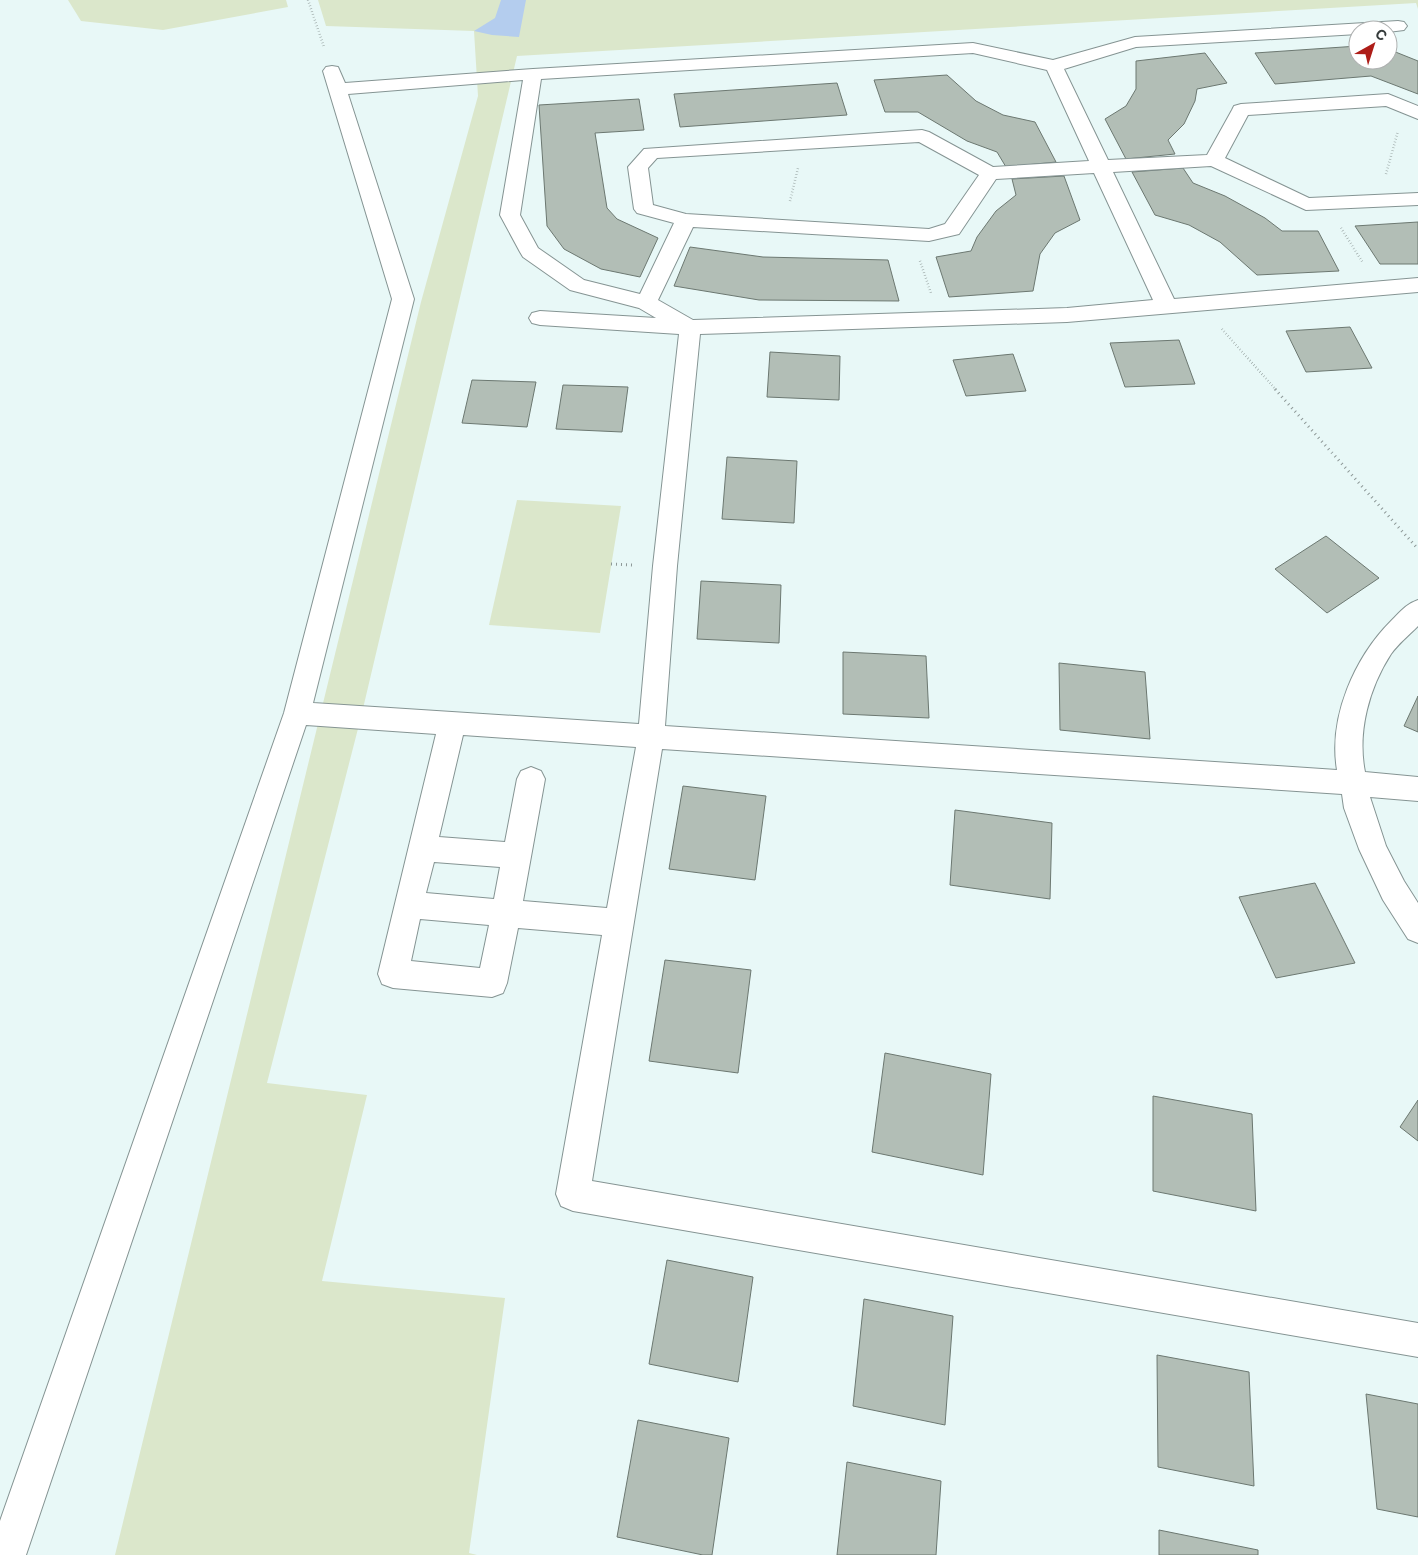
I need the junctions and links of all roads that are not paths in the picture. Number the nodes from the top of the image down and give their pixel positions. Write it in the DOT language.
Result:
graph roads {
  1 [pos="1348,29"];
  2 [pos="1054,66"];
  3 [pos="533,74"];
  4 [pos="1411,110"];
  5 [pos="1214,160"];
  6 [pos="1101,166"];
  7 [pos="990,173"];
  8 [pos="1418,199"];
  9 [pos="686,220"];
  10 [pos="1418,285"];
  11 [pos="646,303"];
  12 [pos="1167,307"];
  13 [pos="540,318"];
  14 [pos="690,327"];
  15 [pos="1418,610"];
  16 [pos="297,713"];
  17 [pos="452,723"];
  18 [pos="651,736"];
  19 [pos="531,779"];
  20 [pos="1352,783"];
  21 [pos="1418,789"];
  22 [pos="422,848"];
  23 [pos="517,856"];
  24 [pos="409,905"];
  25 [pos="505,914"];
  26 [pos="619,923"];
  27 [pos="1418,929"];
  28 [pos="1418,1340"];
  29 [pos="7,1555"];
  1 -- 2 [label="street"];
  2 -- 3 [label="street"];
  2 -- 6 [label="street"];
  3 -- 11 [label="street"];
  3 -- 16 [label="street"];
  4 -- 5 [label="street"];
  5 -- 6 [label="street"];
  5 -- 8 [label="street"];
  6 -- 7 [label="street"];
  6 -- 12 [label="street"];
  7 -- 9 [label="street"];
  7 -- 9 [label="street"];
  9 -- 11 [label="street"];
  10 -- 12 [label="street"];
  11 -- 14 [label="street"];
  12 -- 14 [label="street"];
  13 -- 14 [label="street"];
  14 -- 18 [label="street"];
  15 -- 20 [label="street"];
  16 -- 17 [label="street"];
  16 -- 29 [label="street"];
  17 -- 18 [label="street"];
  17 -- 22 [label="street"];
  18 -- 20 [label="street"];
  18 -- 26 [label="street"];
  19 -- 23 [label="street"];
  20 -- 21 [label="street"];
  20 -- 27 [label="street"];
  22 -- 23 [label="street"];
  22 -- 24 [label="street"];
  23 -- 25 [label="street"];
  24 -- 25 [label="street"];
  24 -- 25 [label="street"];
  25 -- 26 [label="street"];
  26 -- 28 [label="street"];
}
